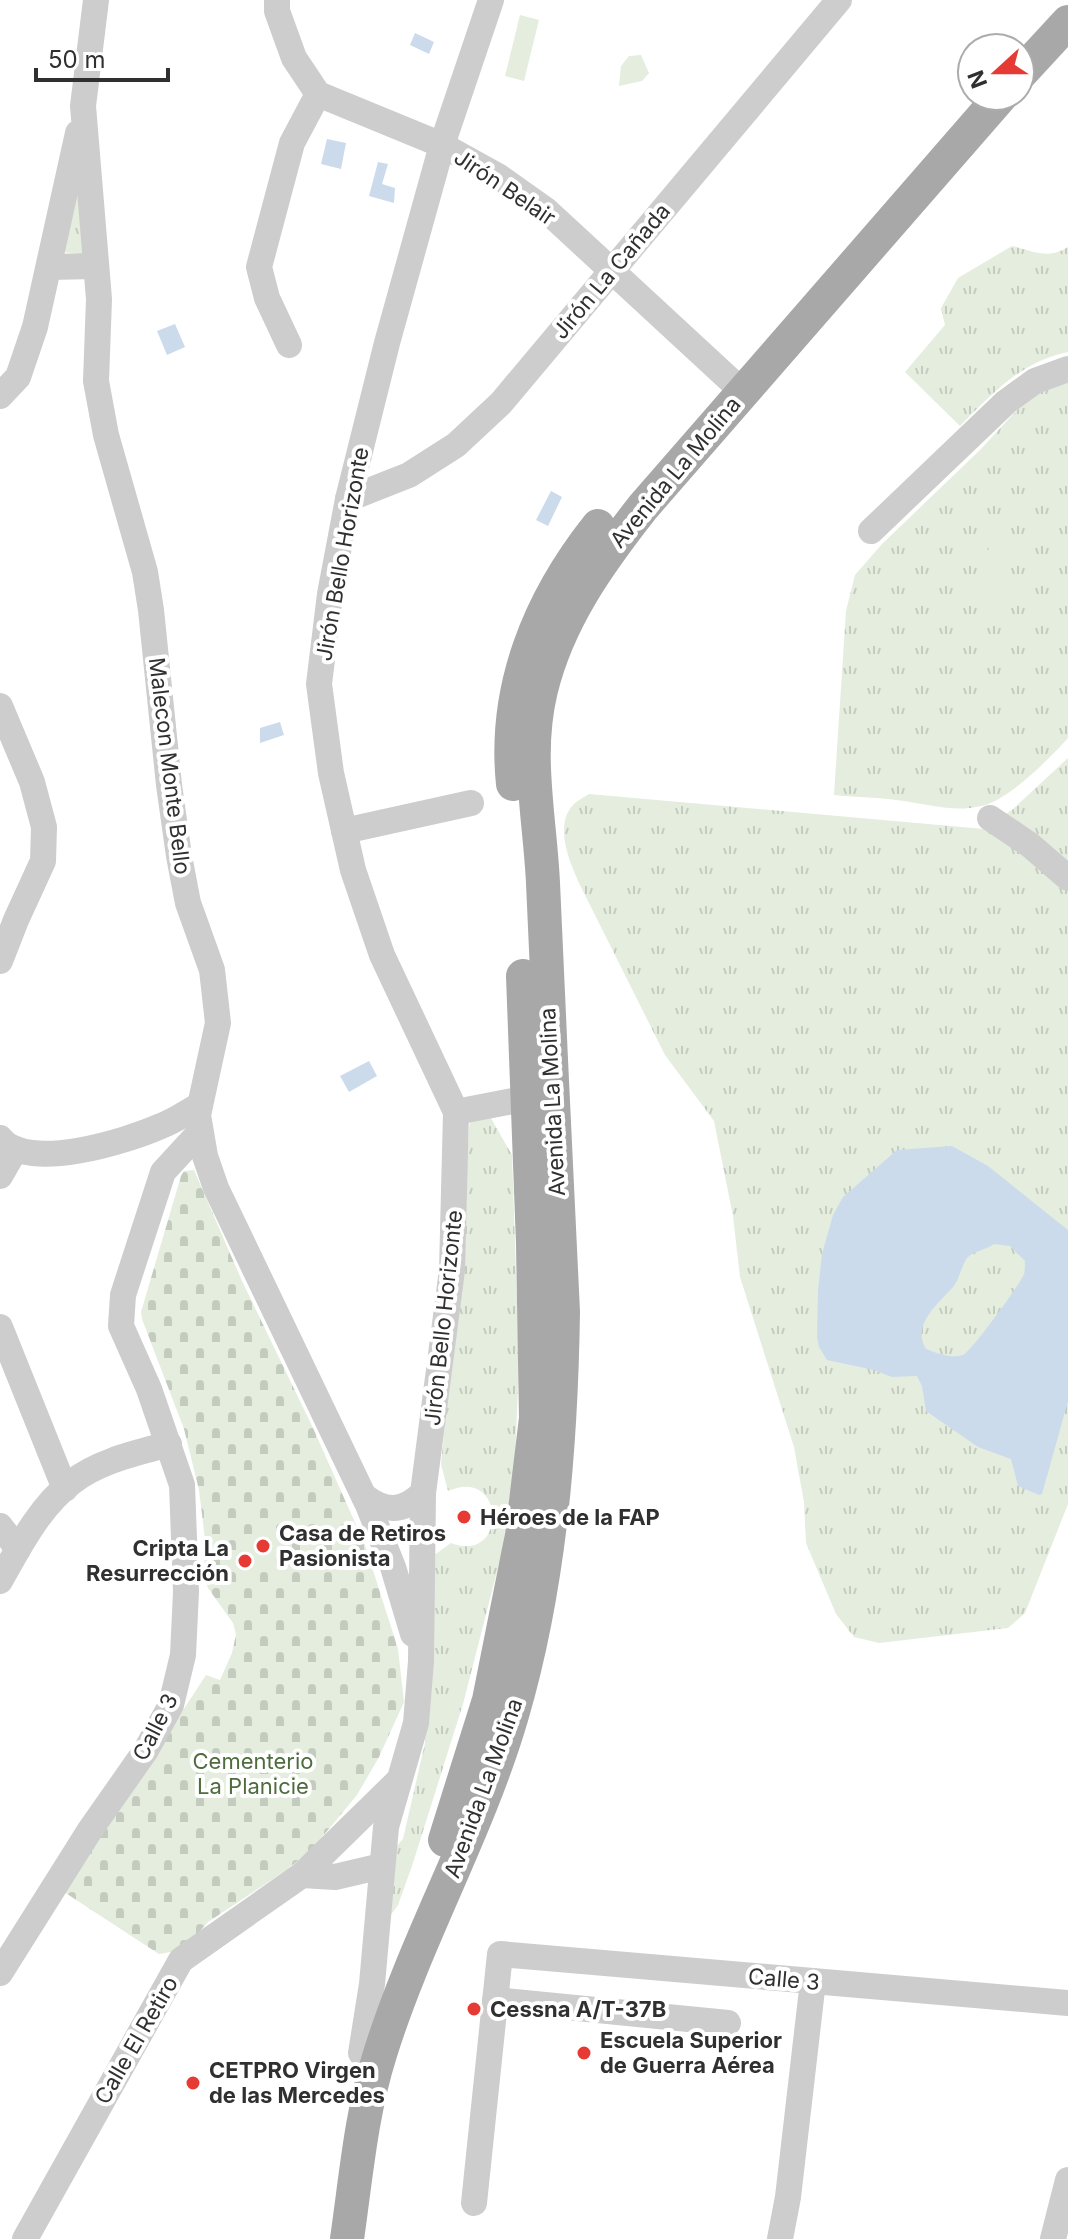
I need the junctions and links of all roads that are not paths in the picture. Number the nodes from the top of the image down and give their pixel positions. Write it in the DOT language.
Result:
graph roads {
  1 [pos="96,0"];
  2 [pos="277,0"];
  3 [pos="491,0"];
  4 [pos="839,0"];
  5 [pos="1062,0"];
  6 [pos="1068,22"];
  7 [pos="1033,32"];
  8 [pos="1036,57"];
  9 [pos="318,94"];
  10 [pos="83,106"];
  11 [pos="963,112"];
  12 [pos="986,112"];
  13 [pos="442,145"];
  14 [pos="96,266"];
  15 [pos="49,267"];
  16 [pos="612,269"];
  17 [pos="289,345"];
  18 [pos="1068,369"];
  19 [pos="736,385"];
  20 [pos="0,396"];
  21 [pos="348,499"];
  22 [pos="871,531"];
  23 [pos="0,706"];
  24 [pos="471,803"];
  25 [pos="990,818"];
  26 [pos="344,831"];
  27 [pos="1068,878"];
  28 [pos="0,961"];
  29 [pos="540,1099"];
  30 [pos="200,1105"];
  31 [pos="456,1112"];
  32 [pos="199,1133"];
  33 [pos="121,1140"];
  34 [pos="8,1144"];
  35 [pos="163,1172"];
  36 [pos="0,1176"];
  37 [pos="0,1327"];
  38 [pos="169,1444"];
  39 [pos="65,1489"];
  40 [pos="423,1493"];
  41 [pos="364,1496"];
  42 [pos="0,1526"];
  43 [pos="18,1549"];
  44 [pos="0,1581"];
  45 [pos="421,1661"];
  46 [pos="397,1782"];
  47 [pos="382,1866"];
  48 [pos="302,1875"];
  49 [pos="0,1973"];
  50 [pos="813,1981"];
  51 [pos="495,2000"];
  52 [pos="1068,2003"];
  53 [pos="728,2023"];
  54 [pos="361,2053"];
  55 [pos="1068,2180"];
  56 [pos="474,2203"];
  57 [pos="339,2227"];
  58 [pos="25,2239"];
  59 [pos="780,2239"];
  60 [pos="1053,2239"];
  1 -- 10 [label="street, Malecon Monte Bello"];
  2 -- 9 [label="street"];
  3 -- 13 [label="street, Jirón Bello Horizonte"];
  4 -- 16 [label="street, Jirón La Cañada"];
  5 -- 7 [label="main road"];
  6 -- 8 [label="main road"];
  9 -- 13 [label="street, Jirón Belair"];
  9 -- 17 [label="street"];
  10 -- 14 [label="street, Malecon Monte Bello"];
  10 -- 15 [label="street"];
  11 -- 19 [label="main road, Avenida La Molina"];
  12 -- 19 [label="main road, Avenida La Molina"];
  13 -- 16 [label="street, Jirón Belair"];
  13 -- 21 [label="street, Jirón Bello Horizonte"];
  14 -- 15 [label="street"];
  14 -- 30 [label="street, Malecon Monte Bello"];
  15 -- 20 [label="street"];
  16 -- 19 [label="street, Jirón Belair"];
  16 -- 21 [label="street, Jirón La Cañada"];
  18 -- 22 [label="street"];
  19 -- 29 [label="main road, Avenida La Molina"];
  21 -- 26 [label="street, Jirón Bello Horizonte"];
  23 -- 28 [label="street"];
  24 -- 26 [label="street"];
  25 -- 27 [label="street"];
  26 -- 31 [label="street, Jirón Bello Horizonte"];
  29 -- 31 [label="street"];
  29 -- 54 [label="main road, Avenida La Molina"];
  29 -- 57 [label="main road, Avenida La Molina"];
  30 -- 32 [label="street, Malecon Monte Bello"];
  30 -- 33 [label="street"];
  31 -- 40 [label="street, Jirón Bello Horizonte"];
  32 -- 35 [label="street"];
  32 -- 41 [label="street, Malecon Monte Bello"];
  33 -- 34 [label="street"];
  33 -- 35 [label="street"];
  34 -- 36 [label="street"];
  35 -- 38 [label="street, Calle 3"];
  37 -- 39 [label="street"];
  38 -- 39 [label="street"];
  38 -- 49 [label="street, Calle 3"];
  39 -- 43 [label="street"];
  40 -- 41 [label="street"];
  40 -- 45 [label="street, Jirón Bello Horizonte"];
  41 -- 45 [label="street, Malecon Monte Bello"];
  42 -- 43 [label="street"];
  43 -- 44 [label="street"];
  45 -- 46 [label="street, Jirón Bello Horizonte"];
  46 -- 47 [label="street, Jirón Bello Horizonte"];
  46 -- 48 [label="street, Calle El Retiro"];
  47 -- 48 [label="street"];
  47 -- 54 [label="street, Jirón Bello Horizonte"];
  48 -- 58 [label="street, Calle El Retiro"];
  50 -- 51 [label="street, Calle 3"];
  50 -- 52 [label="street, Calle 3"];
  50 -- 59 [label="street"];
  51 -- 53 [label="street"];
  51 -- 56 [label="street"];
  54 -- 57 [label="main road"];
  55 -- 60 [label="street"];
}
